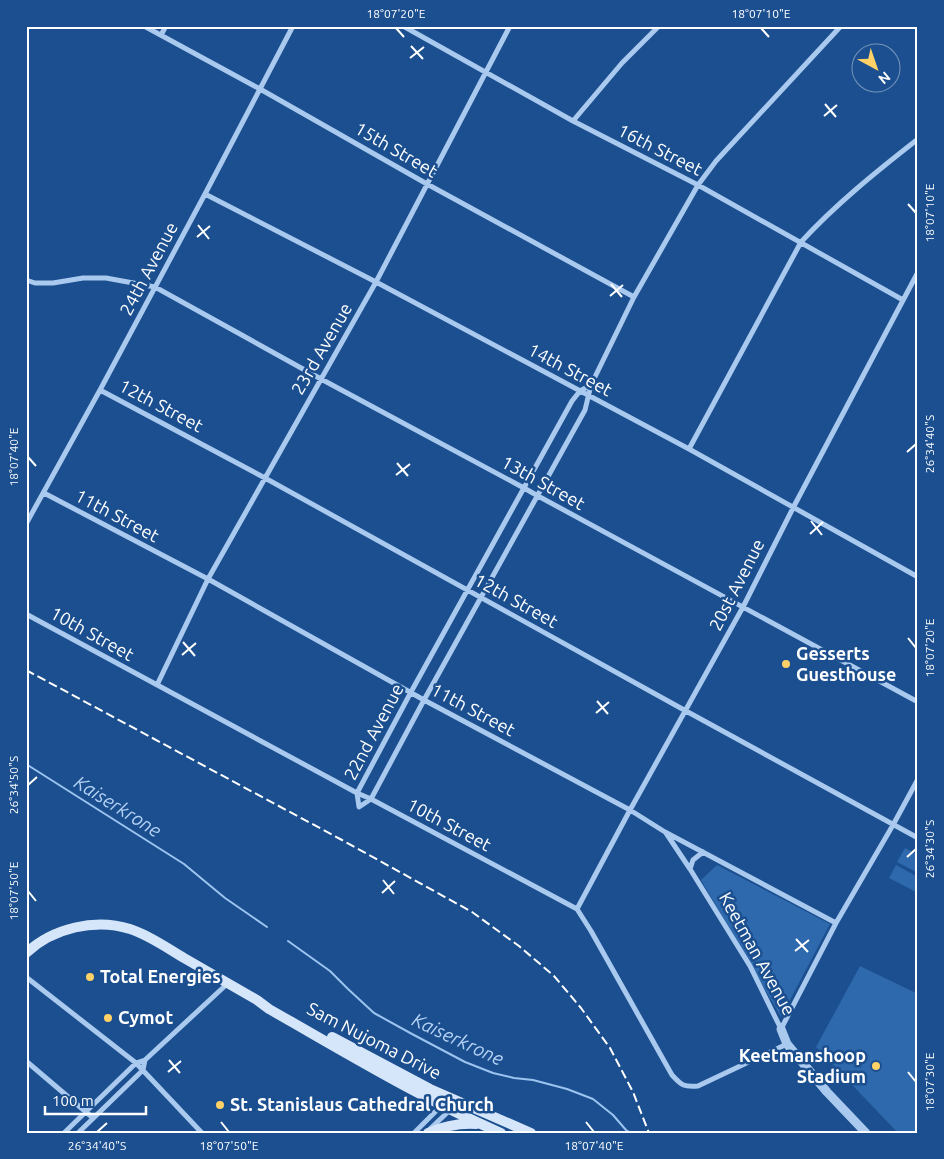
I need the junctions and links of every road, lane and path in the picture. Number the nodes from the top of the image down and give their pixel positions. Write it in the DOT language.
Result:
graph roads {
  1 [pos="144,26"];
  2 [pos="166,26"];
  3 [pos="293,26"];
  4 [pos="403,26"];
  5 [pos="510,26"];
  6 [pos="659,26"];
  7 [pos="841,26"];
  8 [pos="161,36"];
  9 [pos="486,72"];
  10 [pos="260,88"];
  11 [pos="573,120"];
  12 [pos="918,138"];
  13 [pos="428,184"];
  14 [pos="698,184"];
  15 [pos="205,194"];
  16 [pos="801,242"];
  17 [pos="918,272"];
  18 [pos="26,280"];
  19 [pos="376,282"];
  20 [pos="155,287"];
  21 [pos="634,297"];
  22 [pos="903,300"];
  23 [pos="321,379"];
  24 [pos="591,385"];
  25 [pos="100,390"];
  26 [pos="580,391"];
  27 [pos="589,396"];
  28 [pos="689,449"];
  29 [pos="265,478"];
  30 [pos="524,488"];
  31 [pos="44,492"];
  32 [pos="538,496"];
  33 [pos="793,508"];
  34 [pos="26,524"];
  35 [pos="918,576"];
  36 [pos="208,580"];
  37 [pos="467,590"];
  38 [pos="481,598"];
  39 [pos="743,607"];
  40 [pos="26,614"];
  41 [pos="157,685"];
  42 [pos="411,692"];
  43 [pos="424,700"];
  44 [pos="918,702"];
  45 [pos="686,711"];
  46 [pos="918,779"];
  47 [pos="357,793"];
  48 [pos="371,799"];
  49 [pos="630,810"];
  50 [pos="893,825"];
  51 [pos="664,832"];
  52 [pos="918,838"];
  53 [pos="703,852"];
  54 [pos="690,869"];
  55 [pos="577,909"];
  56 [pos="836,923"];
  57 [pos="26,953"];
  58 [pos="26,977"];
  59 [pos="227,984"];
  60 [pos="257,1000"];
  61 [pos="781,1029"];
  62 [pos="787,1044"];
  63 [pos="145,1060"];
  64 [pos="26,1061"];
  65 [pos="136,1063"];
  66 [pos="143,1070"];
  67 [pos="453,1099"];
  68 [pos="446,1107"];
  69 [pos="86,1112"];
  70 [pos="93,1118"];
  71 [pos="482,1124"];
  72 [pos="64,1133"];
  73 [pos="78,1133"];
  74 [pos="202,1133"];
  75 [pos="414,1133"];
  76 [pos="427,1133"];
  77 [pos="501,1133"];
  78 [pos="531,1133"];
  79 [pos="866,1133"];
  1 -- 8 [label="street, 15th Street"];
  2 -- 8 [label="street"];
  3 -- 10 [label="street, 24th Avenue"];
  4 -- 9 [label="street, 16th Street"];
  5 -- 9 [label="street, 23rd Avenue"];
  6 -- 11 [label="street"];
  7 -- 14 [label="street, 22nd Avenue"];
  8 -- 10 [label="street, 15th Street"];
  9 -- 11 [label="street, 16th Street"];
  9 -- 13 [label="street, 23rd Avenue"];
  10 -- 13 [label="street, 15th Street"];
  10 -- 15 [label="street, 24th Avenue"];
  11 -- 14 [label="street, 16th Street"];
  12 -- 16 [label="street"];
  13 -- 19 [label="street, 23rd Avenue"];
  13 -- 21 [label="street, 15th Street"];
  14 -- 16 [label="street, 16th Street"];
  14 -- 21 [label="street, 22nd Avenue"];
  15 -- 19 [label="street, 14th Street"];
  15 -- 20 [label="street, 24th Avenue"];
  16 -- 22 [label="street, 16th Street"];
  16 -- 28 [label="street"];
  17 -- 22 [label="street, 20st Avenue"];
  18 -- 20 [label="street, 13th Street"];
  19 -- 23 [label="street, 23rd Avenue"];
  19 -- 26 [label="street, 14th Street"];
  20 -- 23 [label="street, 13th Street"];
  20 -- 25 [label="street, 24th Avenue"];
  21 -- 24 [label="street, 22nd Avenue"];
  22 -- 33 [label="street, 20st Avenue"];
  23 -- 29 [label="street, 23rd Avenue"];
  23 -- 30 [label="street, 13th Street"];
  24 -- 26 [label="street, 22nd Avenue"];
  24 -- 27 [label="street, 22nd Avenue"];
  25 -- 29 [label="street, 12th Street"];
  25 -- 31 [label="street, 24th Avenue"];
  26 -- 27 [label="street, 14th Street"];
  26 -- 30 [label="street, 22nd Avenue"];
  27 -- 28 [label="street, 14th Street"];
  27 -- 32 [label="street, 22nd Avenue"];
  28 -- 33 [label="street, 14th Street"];
  29 -- 36 [label="street, 23rd Avenue"];
  29 -- 37 [label="street, 12th Street"];
  30 -- 32 [label="street, 13th Street"];
  30 -- 37 [label="street, 22nd Avenue"];
  31 -- 34 [label="street, 24th Avenue"];
  31 -- 36 [label="street, 11th Street"];
  32 -- 38 [label="street, 22nd Avenue"];
  32 -- 39 [label="street, 13th Street"];
  33 -- 35 [label="street, 14th Street"];
  33 -- 39 [label="street, 20st Avenue"];
  36 -- 41 [label="street, 23rd Avenue"];
  36 -- 42 [label="street, 11th Street"];
  37 -- 38 [label="street, 12th Street"];
  37 -- 42 [label="street, 22nd Avenue"];
  38 -- 43 [label="street, 22nd Avenue"];
  38 -- 45 [label="street, 12th Street"];
  39 -- 44 [label="street, 13th Street"];
  39 -- 45 [label="street, 20st Avenue"];
  40 -- 41 [label="street, 10th Street"];
  41 -- 47 [label="street, 10th Street"];
  42 -- 43 [label="street, 11th Street"];
  42 -- 47 [label="street, 22nd Avenue"];
  43 -- 48 [label="street, 22nd Avenue"];
  43 -- 49 [label="street, 11th Street"];
  45 -- 49 [label="street, 20st Avenue"];
  45 -- 50 [label="street, 12th Street"];
  46 -- 50 [label="street"];
  47 -- 48 [label="street, 10th Street"];
  47 -- 48 [label="street, 22nd Avenue"];
  48 -- 55 [label="street, 10th Street"];
  49 -- 51 [label="street, 11th Street"];
  49 -- 55 [label="street, 20st Avenue"];
  50 -- 52 [label="street, 12th Street"];
  50 -- 56 [label="street"];
  51 -- 53 [label="street, 11th Street"];
  51 -- 54 [label="street, Keetman Avenue"];
  53 -- 54 [label="street"];
  53 -- 56 [label="street, 11th Street"];
  54 -- 61 [label="street, Keetman Avenue"];
  55 -- 62 [label="street, 10th Street"];
  56 -- 61 [label="street"];
  57 -- 59 [label="main road, Sam Nujoma Drive"];
  58 -- 65 [label="street"];
  59 -- 60 [label="main road, Sam Nujoma Drive"];
  59 -- 63 [label="street"];
  60 -- 67 [label="main road, Sam Nujoma Drive"];
  60 -- 68 [label="main road, Sam Nujoma Drive"];
  61 -- 62 [label="street, Keetman Avenue"];
  62 -- 79 [label="street, Keetman Avenue"];
  63 -- 65 [label="street"];
  63 -- 66 [label="street"];
  64 -- 69 [label="street"];
  65 -- 66 [label="street"];
  65 -- 69 [label="street"];
  66 -- 70 [label="street"];
  66 -- 74 [label="street"];
  67 -- 68 [label="street"];
  67 -- 68 [label="street"];
  67 -- 78 [label="main road, Sam Nujoma Drive"];
  68 -- 71 [label="main road, Sam Nujoma Drive"];
  68 -- 75 [label="street"];
  68 -- 76 [label="street"];
  69 -- 70 [label="street"];
  69 -- 72 [label="street"];
  70 -- 73 [label="street"];
  71 -- 76 [label="main road"];
  71 -- 77 [label="main road, Sam Nujoma Drive"];
}
